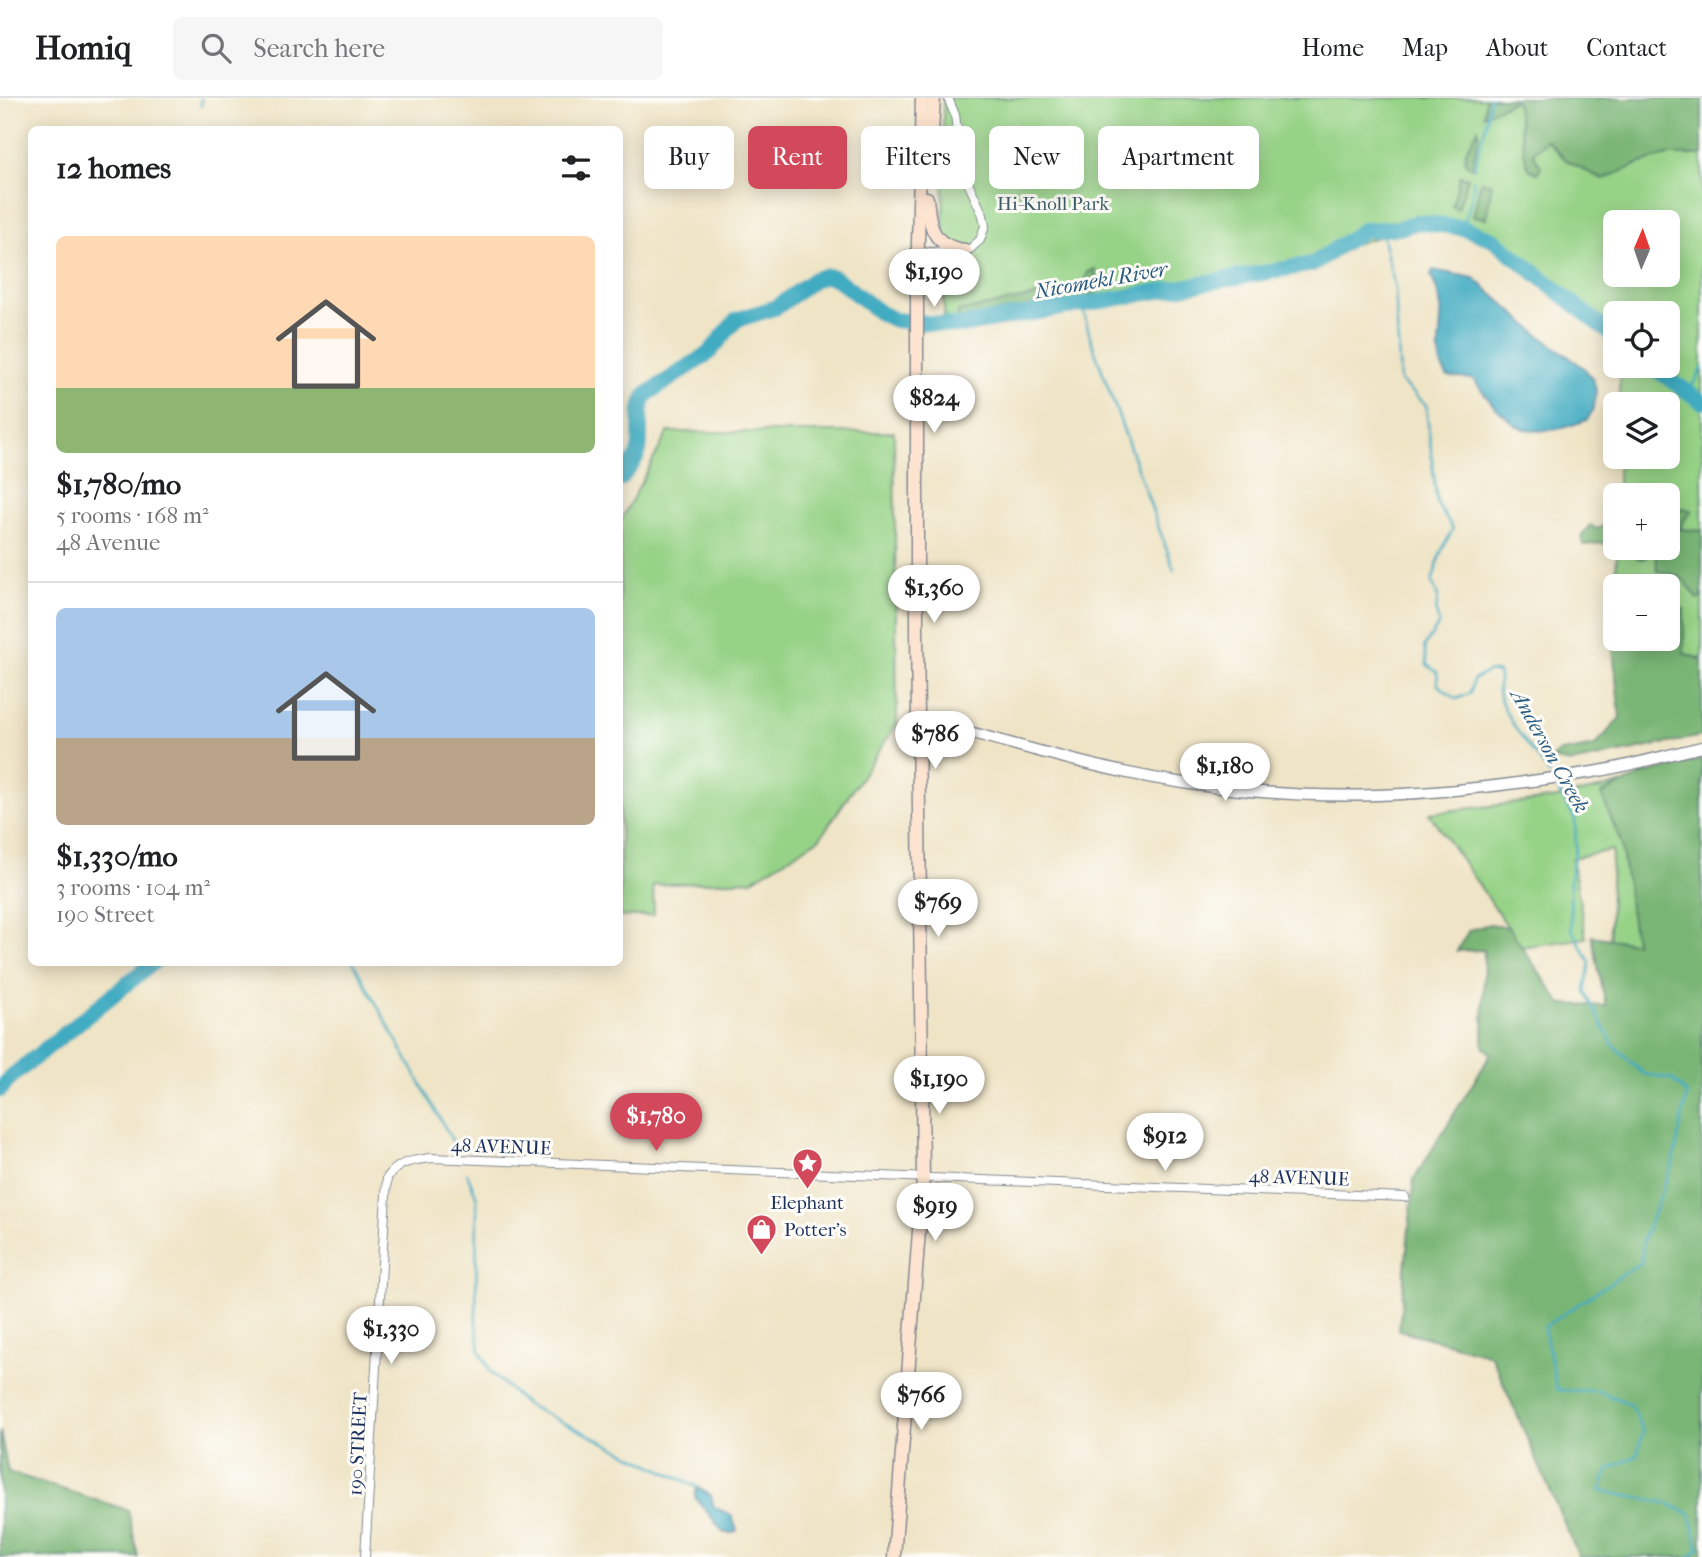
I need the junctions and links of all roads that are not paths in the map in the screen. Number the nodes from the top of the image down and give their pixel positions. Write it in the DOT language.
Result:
graph roads {
  1 [pos="922,98"];
  2 [pos="934,98"];
  3 [pos="948,98"];
  4 [pos="925,126"];
  5 [pos="928,126"];
  6 [pos="922,189"];
  7 [pos="923,189"];
  8 [pos="929,189"];
  9 [pos="920,208"];
  10 [pos="965,250"];
  11 [pos="918,253"];
  12 [pos="918,718"];
  13 [pos="1702,747"];
  14 [pos="395,1167"];
  15 [pos="923,1179"];
  16 [pos="1405,1197"];
  17 [pos="365,1557"];
  18 [pos="894,1557"];
  1 -- 4 [label="main road"];
  2 -- 5 [label="main road"];
  3 -- 10 [label="street"];
  6 -- 9 [label="main road"];
  7 -- 9 [label="main road"];
  8 -- 10 [label="main road"];
  9 -- 11 [label="main road"];
  10 -- 11 [label="street"];
  11 -- 12 [label="main road"];
  12 -- 13 [label="street"];
  12 -- 15 [label="main road"];
  14 -- 15 [label="street, 48 AVENUE"];
  14 -- 17 [label="street, 190 STREET"];
  15 -- 16 [label="street, 48 AVENUE"];
  15 -- 18 [label="main road"];
}
